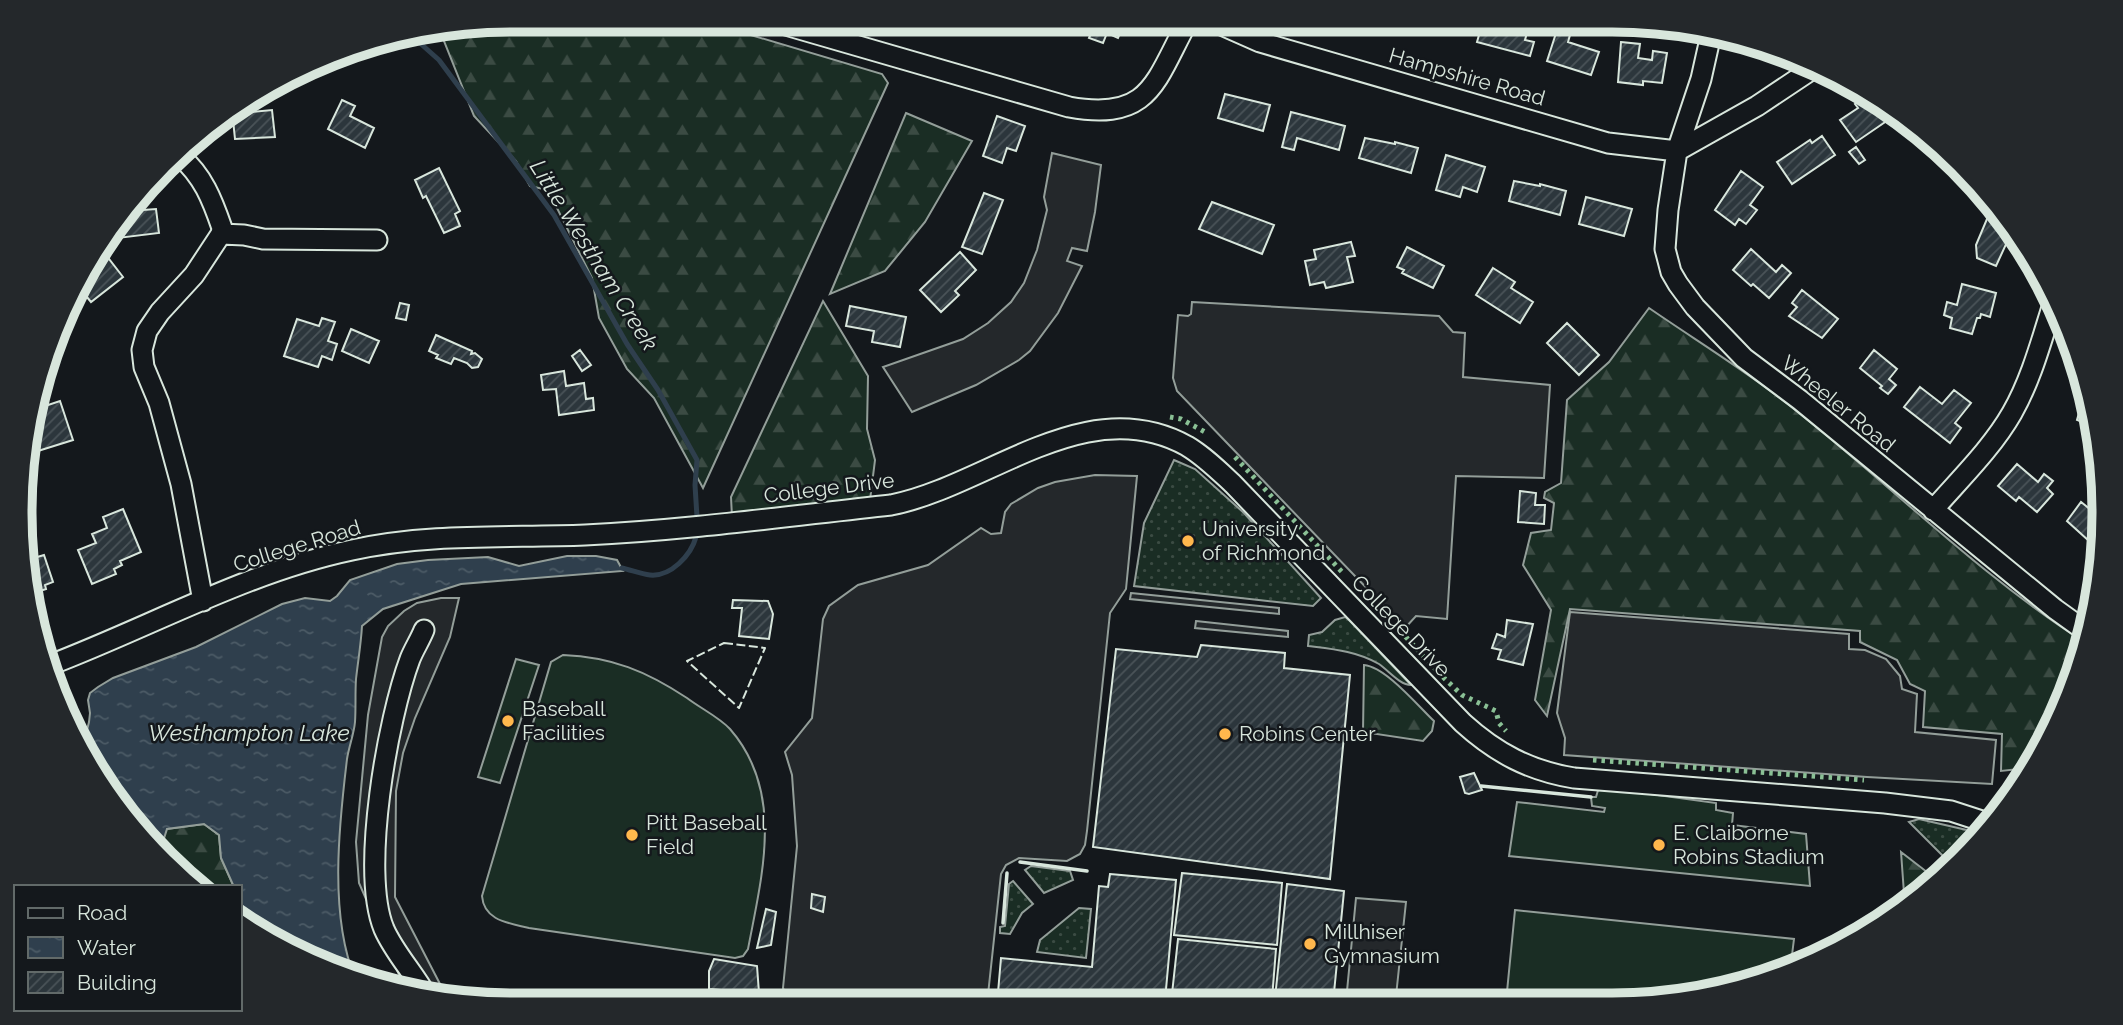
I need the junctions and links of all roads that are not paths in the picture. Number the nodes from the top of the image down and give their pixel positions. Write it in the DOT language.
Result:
graph roads {
  1 [pos="810,32"];
  2 [pos="1182,32"];
  3 [pos="1237,32"];
  4 [pos="1709,42"];
  5 [pos="1806,73"];
  6 [pos="1677,151"];
  7 [pos="184,161"];
  8 [pos="221,234"];
  9 [pos="377,240"];
  10 [pos="2049,315"];
  11 [pos="1933,510"];
  12 [pos="697,526"];
  13 [pos="203,601"];
  14 [pos="2078,625"];
  15 [pos="424,630"];
  16 [pos="56,663"];
  17 [pos="1980,820"];
  18 [pos="419,984"];
  1 -- 2 [label="street"];
  3 -- 6 [label="street, Hampshire Road"];
  4 -- 6 [label="street, Wheeler Road"];
  5 -- 6 [label="street"];
  6 -- 11 [label="street, Wheeler Road"];
  7 -- 8 [label="street"];
  8 -- 9 [label="street"];
  8 -- 13 [label="street"];
  10 -- 11 [label="street"];
  11 -- 14 [label="street, Wheeler Road"];
  12 -- 13 [label="street, College Road"];
  12 -- 17 [label="street, College Drive"];
  13 -- 16 [label="street, College Road"];
  15 -- 18 [label="street"];
}
